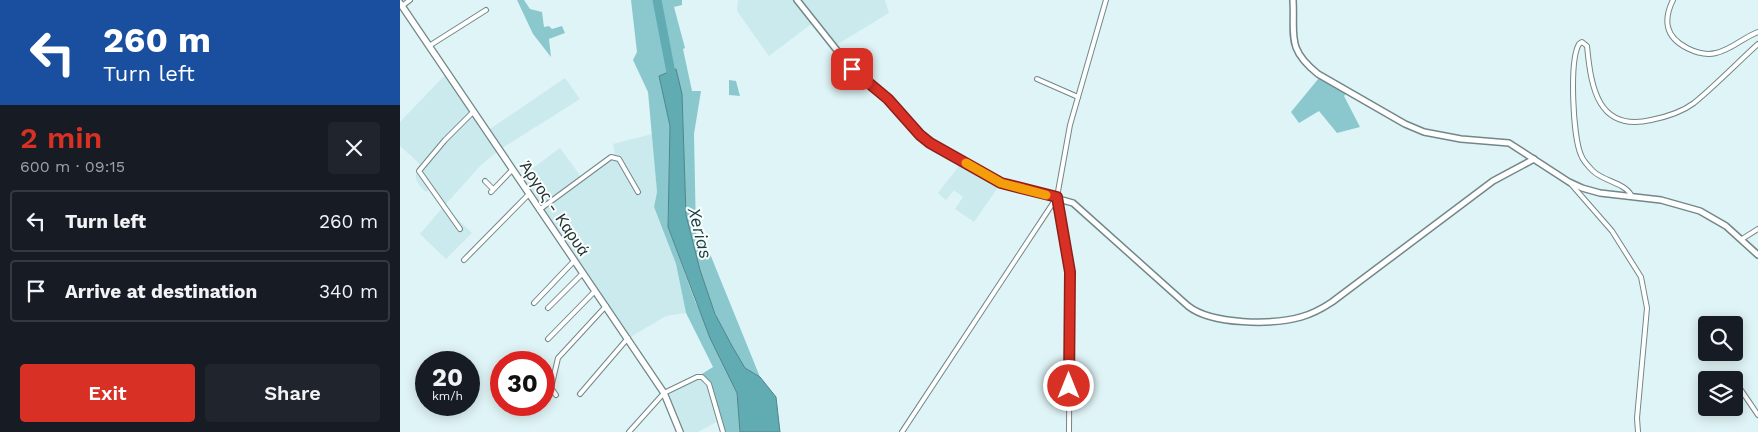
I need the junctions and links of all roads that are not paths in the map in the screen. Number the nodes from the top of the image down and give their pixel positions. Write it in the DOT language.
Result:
graph roads {
  1 [pos="410,0"];
  2 [pos="797,0"];
  3 [pos="1106,0"];
  4 [pos="1293,0"];
  5 [pos="1672,0"];
  6 [pos="401,5"];
  7 [pos="486,10"];
  8 [pos="1758,32"];
  9 [pos="1758,44"];
  10 [pos="429,46"];
  11 [pos="1037,79"];
  12 [pos="1078,97"];
  13 [pos="473,112"];
  14 [pos="1534,160"];
  15 [pos="512,170"];
  16 [pos="485,181"];
  17 [pos="1569,182"];
  18 [pos="638,192"];
  19 [pos="529,194"];
  20 [pos="1631,195"];
  21 [pos="1057,197"];
  22 [pos="539,210"];
  23 [pos="460,229"];
  24 [pos="1758,229"];
  25 [pos="1742,239"];
  26 [pos="1758,255"];
  27 [pos="464,260"];
  28 [pos="574,261"];
  29 [pos="582,274"];
  30 [pos="595,291"];
  31 [pos="534,303"];
  32 [pos="606,306"];
  33 [pos="548,308"];
  34 [pos="628,338"];
  35 [pos="548,339"];
  36 [pos="664,393"];
  37 [pos="1743,393"];
  38 [pos="580,394"];
  39 [pos="556,395"];
  40 [pos="1758,415"];
  41 [pos="630,432"];
  42 [pos="680,432"];
  43 [pos="723,432"];
  44 [pos="902,432"];
  45 [pos="1069,432"];
  46 [pos="1638,432"];
  1 -- 6 [label="street"];
  2 -- 21 [label="street"];
  3 -- 12 [label="street"];
  4 -- 14 [label="street"];
  5 -- 8 [label="street"];
  6 -- 10 [label="main road, Άργος - Καρυά"];
  7 -- 10 [label="street"];
  9 -- 20 [label="street"];
  10 -- 13 [label="main road, Άργος - Καρυά"];
  11 -- 12 [label="street"];
  12 -- 21 [label="street"];
  13 -- 15 [label="main road, Άργος - Καρυά"];
  13 -- 23 [label="street"];
  14 -- 17 [label="street"];
  14 -- 21 [label="street"];
  15 -- 16 [label="street"];
  15 -- 19 [label="main road, Άργος - Καρυά"];
  17 -- 20 [label="street"];
  17 -- 46 [label="street"];
  18 -- 22 [label="street"];
  19 -- 22 [label="main road, Άργος - Καρυά"];
  19 -- 27 [label="street"];
  20 -- 25 [label="street"];
  21 -- 44 [label="street"];
  21 -- 45 [label="street"];
  22 -- 28 [label="main road, Άργος - Καρυά"];
  24 -- 25 [label="street"];
  25 -- 26 [label="street"];
  28 -- 29 [label="main road, Άργος - Καρυά"];
  28 -- 31 [label="street"];
  29 -- 30 [label="main road, Άργος - Καρυά"];
  29 -- 33 [label="street"];
  30 -- 32 [label="main road, Άργος - Καρυά"];
  30 -- 35 [label="street"];
  32 -- 34 [label="main road, Άργος - Καρυά"];
  32 -- 39 [label="street"];
  34 -- 36 [label="main road, Άργος - Καρυά"];
  34 -- 38 [label="street"];
  36 -- 41 [label="street"];
  36 -- 42 [label="main road, Άργος - Καρυά"];
  36 -- 43 [label="street"];
  37 -- 40 [label="street"];
}
